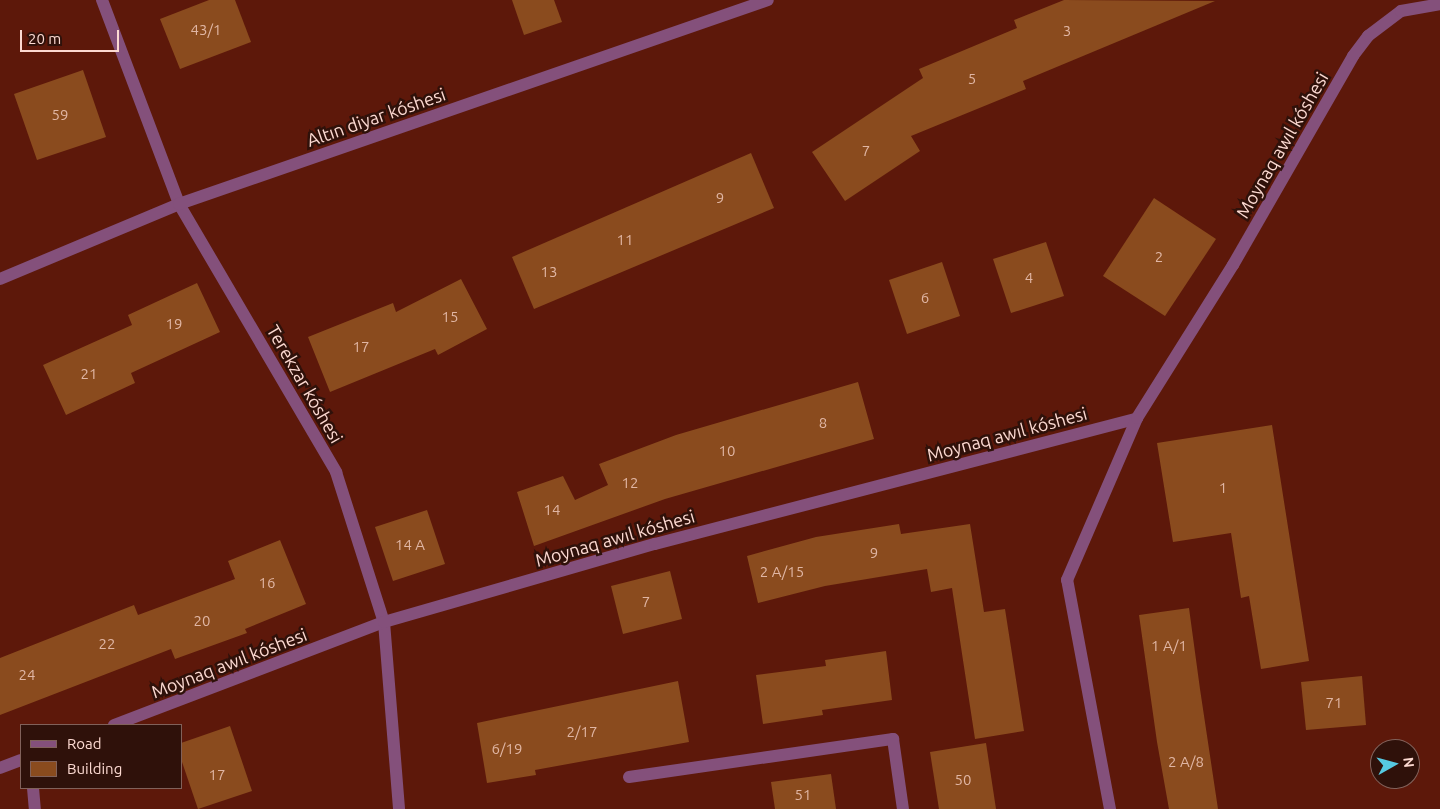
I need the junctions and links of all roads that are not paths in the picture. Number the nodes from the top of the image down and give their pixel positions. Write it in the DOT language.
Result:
graph roads {
  1 [pos="102,0"];
  2 [pos="768,0"];
  3 [pos="1440,4"];
  4 [pos="179,204"];
  5 [pos="0,279"];
  6 [pos="1137,418"];
  7 [pos="384,622"];
  8 [pos="117,724"];
  9 [pos="20,760"];
  10 [pos="0,768"];
  11 [pos="629,777"];
  12 [pos="33,789"];
  13 [pos="35,809"];
  14 [pos="399,809"];
  15 [pos="903,809"];
  16 [pos="1110,809"];
  1 -- 4 [label="street, Terekzar kóshesi"];
  2 -- 4 [label="street, Altın diyar kóshesi"];
  3 -- 6 [label="street, Moynaq awıl kóshesi"];
  4 -- 5 [label="street, Altın diyar kóshesi"];
  4 -- 7 [label="street, Terekzar kóshesi"];
  6 -- 7 [label="street, Moynaq awıl kóshesi"];
  6 -- 16 [label="street, Moynaq awıl kóshesi"];
  7 -- 8 [label="street, Moynaq awıl kóshesi"];
  7 -- 14 [label="street, Terekzar kóshesi"];
  9 -- 10 [label="street"];
  11 -- 15 [label="street"];
  12 -- 13 [label="street"];
}
